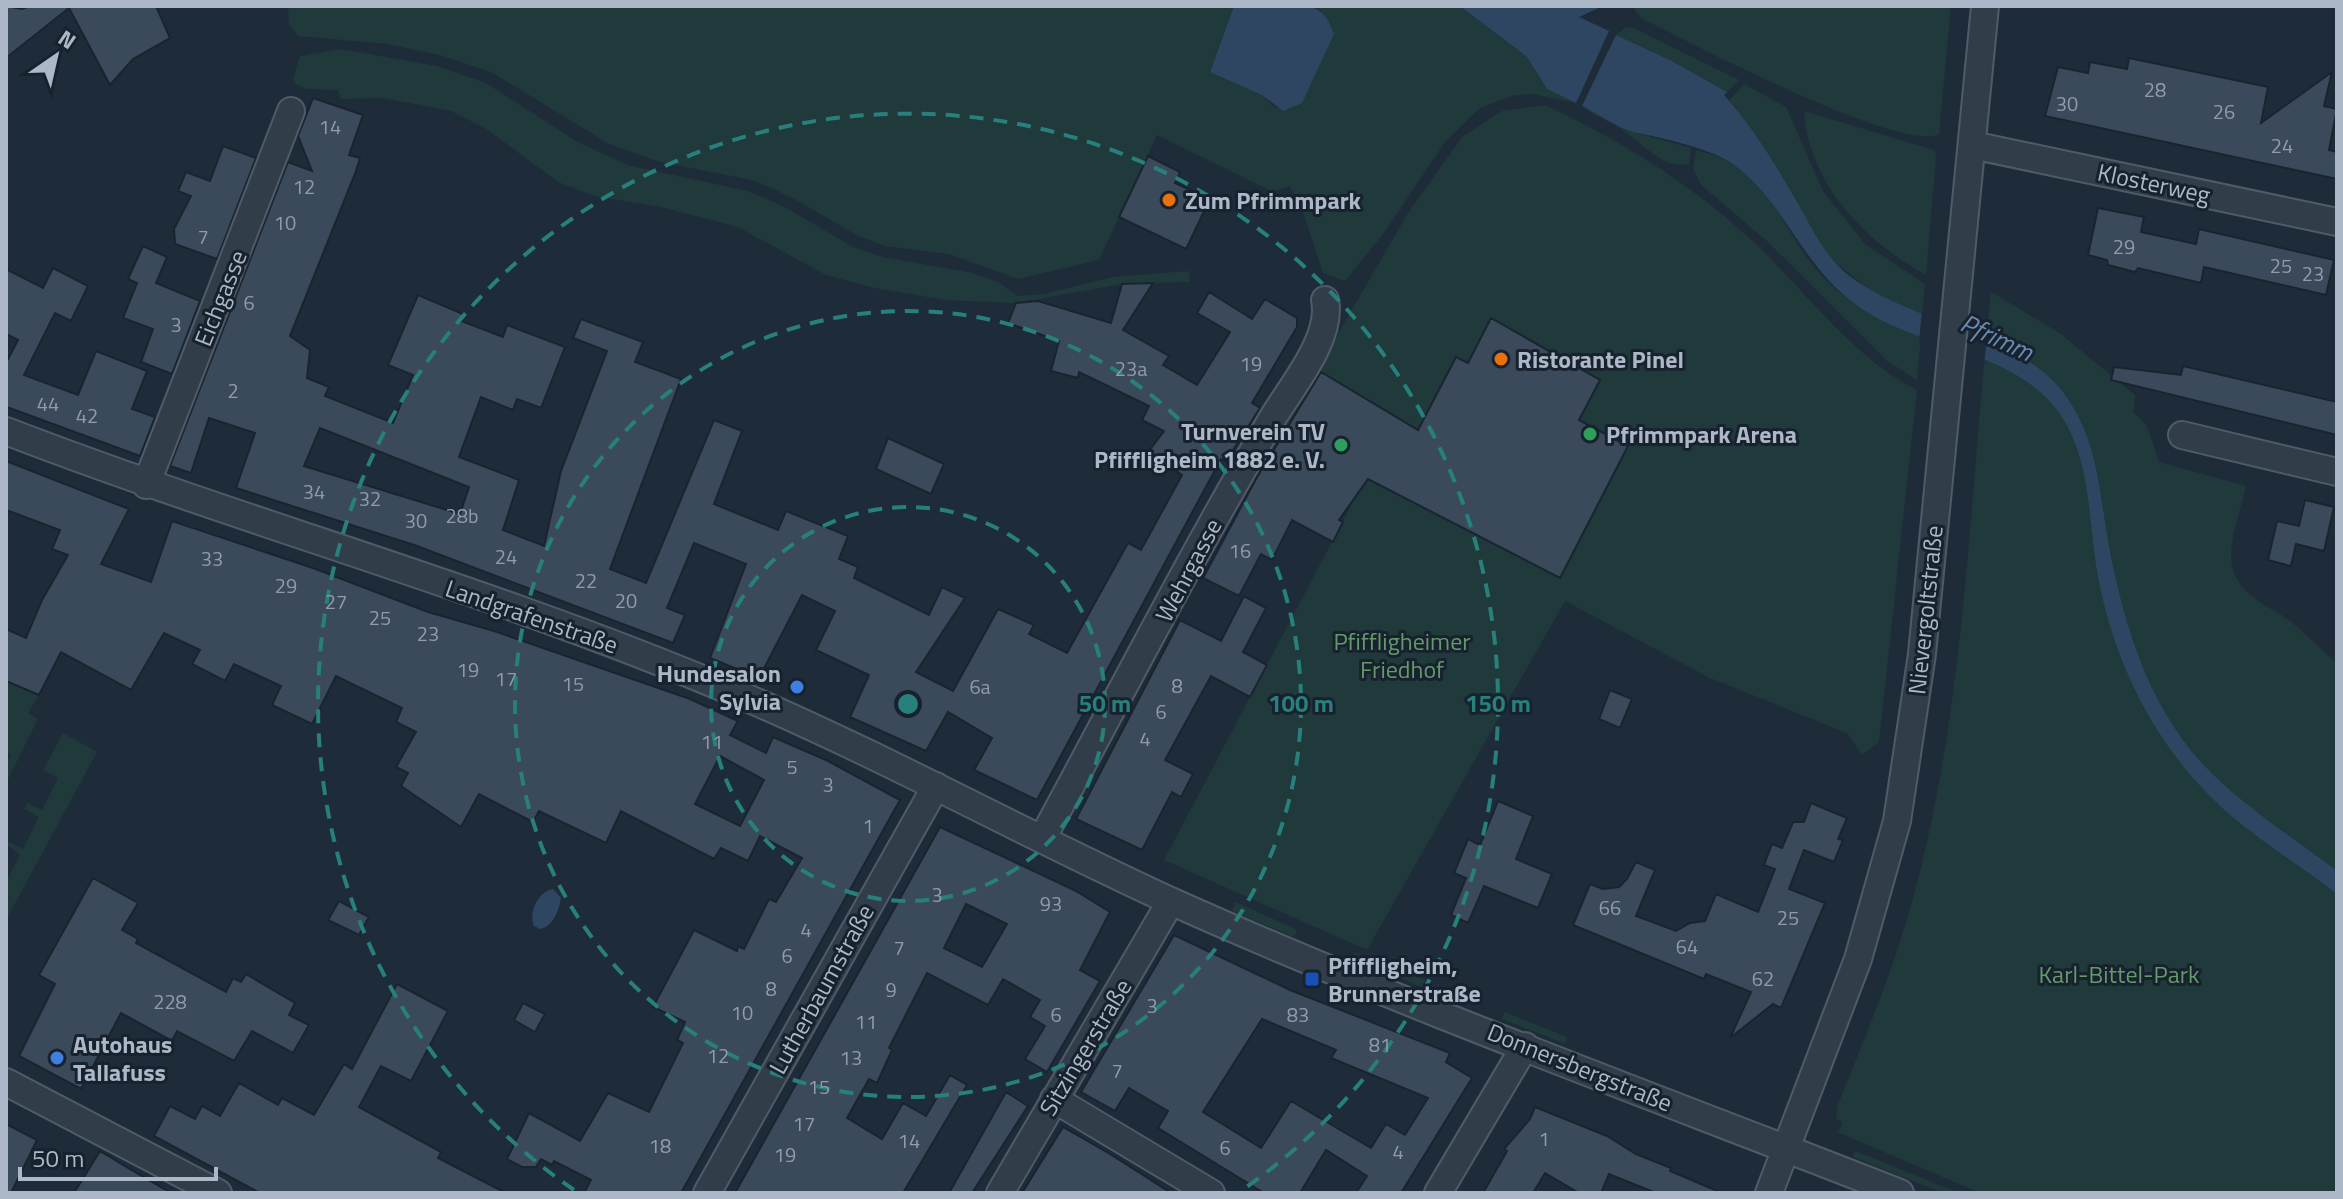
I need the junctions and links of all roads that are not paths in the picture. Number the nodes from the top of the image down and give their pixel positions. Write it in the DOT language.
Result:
graph roads {
  1 [pos="1985,6"];
  2 [pos="291,111"];
  3 [pos="1972,145"];
  4 [pos="2337,222"];
  5 [pos="1325,300"];
  6 [pos="6,431"];
  7 [pos="2182,435"];
  8 [pos="2337,472"];
  9 [pos="146,485"];
  10 [pos="936,786"];
  11 [pos="1042,839"];
  12 [pos="1171,901"];
  13 [pos="1525,1046"];
  14 [pos="6,1082"];
  15 [pos="1054,1099"];
  16 [pos="1787,1149"];
  17 [pos="218,1193"];
  18 [pos="707,1193"];
  19 [pos="1000,1193"];
  20 [pos="1211,1193"];
  21 [pos="1438,1193"];
  22 [pos="1769,1193"];
  23 [pos="1900,1193"];
  1 -- 3 [label="street, Nievergoltstraße"];
  2 -- 9 [label="street, Eichgasse"];
  3 -- 4 [label="street, Klosterweg"];
  3 -- 16 [label="street, Nievergoltstraße"];
  5 -- 11 [label="street, Wehrgasse"];
  6 -- 9 [label="street, Landgrafenstraße"];
  7 -- 8 [label="street"];
  9 -- 10 [label="street, Landgrafenstraße"];
  10 -- 11 [label="street, Landgrafenstraße"];
  10 -- 18 [label="street, Lutherbaumstraße"];
  11 -- 12 [label="street, Donnersbergstraße"];
  12 -- 13 [label="street, Donnersbergstraße"];
  12 -- 15 [label="street, Sitzingerstraße"];
  13 -- 16 [label="street, Donnersbergstraße"];
  13 -- 21 [label="street"];
  14 -- 17 [label="street"];
  15 -- 19 [label="street, Sitzingerstraße"];
  15 -- 20 [label="street"];
  16 -- 22 [label="street, Nievergoltstraße"];
  16 -- 23 [label="street, Donnersbergstraße"];
}
